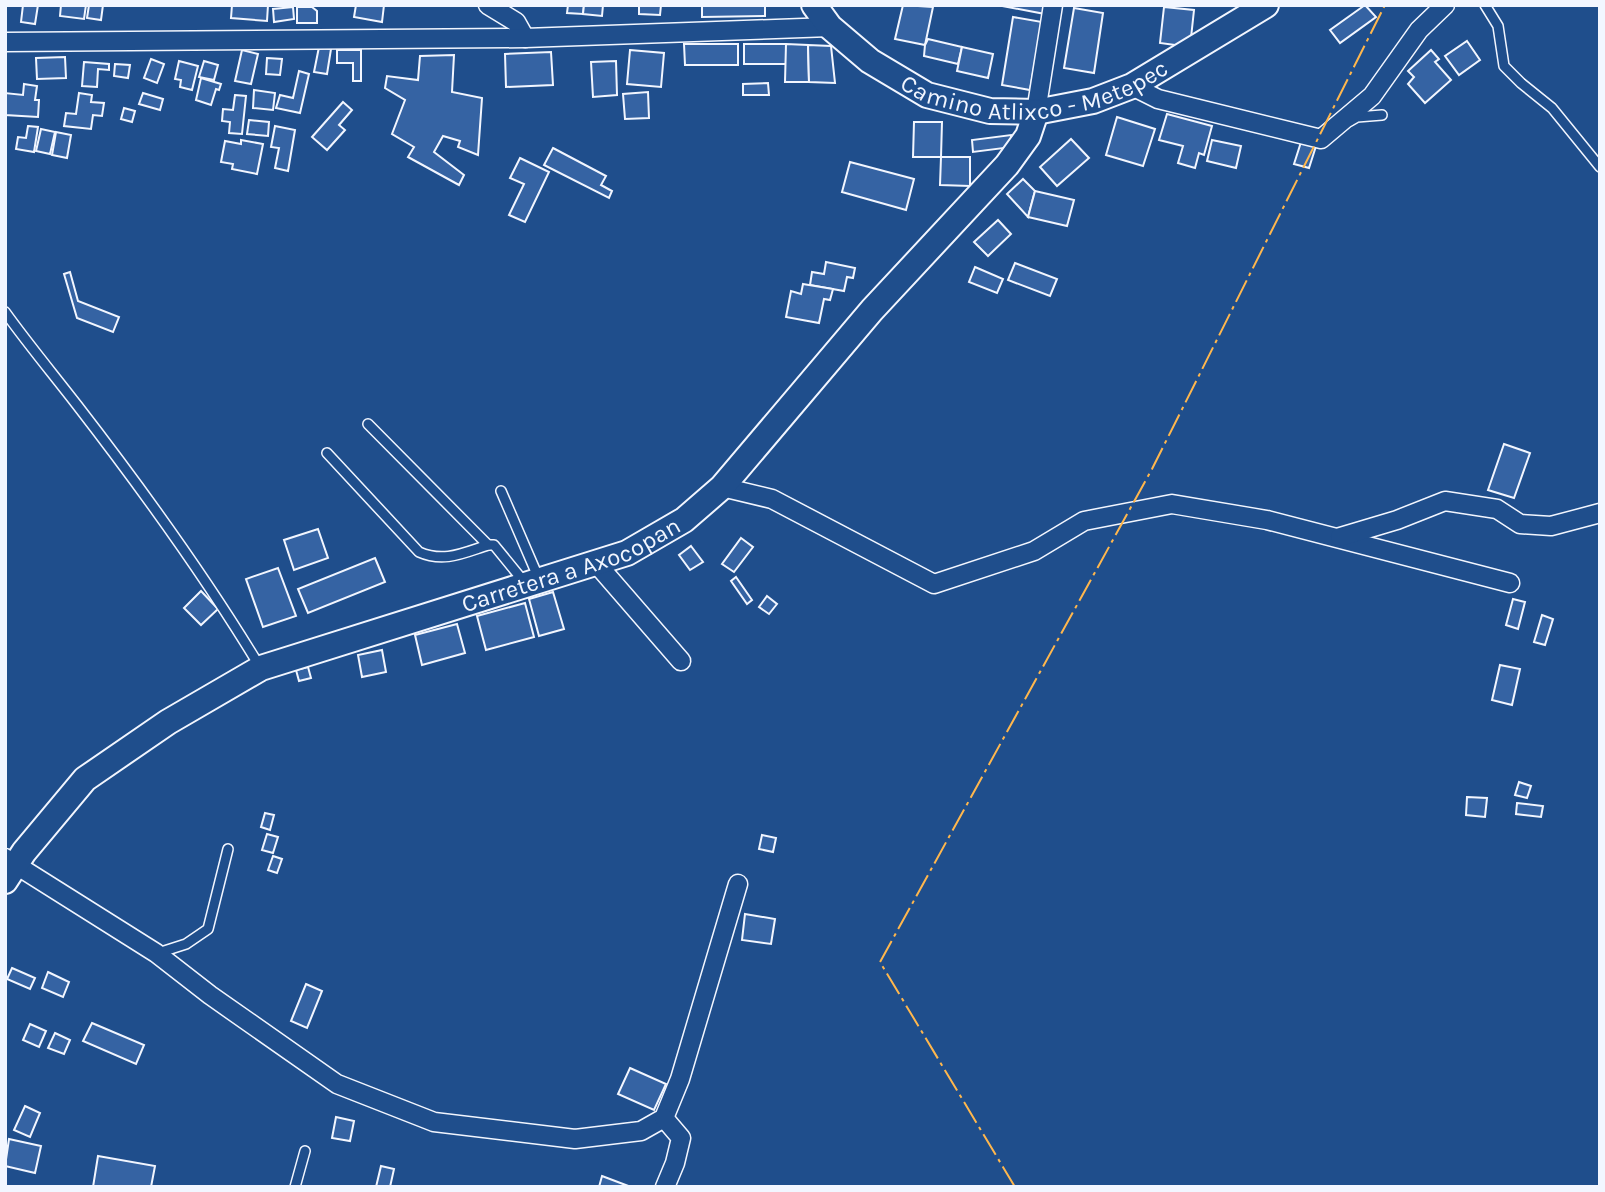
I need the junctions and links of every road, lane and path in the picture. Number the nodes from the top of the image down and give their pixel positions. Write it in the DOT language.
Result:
graph roads {
  1 [pos="488,5"];
  2 [pos="814,5"];
  3 [pos="1053,5"];
  4 [pos="1266,5"];
  5 [pos="1445,5"];
  6 [pos="1485,5"];
  7 [pos="830,27"];
  8 [pos="525,38"];
  9 [pos="5,42"];
  10 [pos="1132,86"];
  11 [pos="1036,112"];
  12 [pos="1382,115"];
  13 [pos="1327,134"];
  14 [pos="1600,167"];
  15 [pos="5,312"];
  16 [pos="368,424"];
  17 [pos="327,453"];
  18 [pos="722,487"];
  19 [pos="501,491"];
  20 [pos="1600,513"];
  21 [pos="1340,537"];
  22 [pos="488,545"];
  23 [pos="596,563"];
  24 [pos="533,582"];
  25 [pos="1510,583"];
  26 [pos="681,662"];
  27 [pos="261,668"];
  28 [pos="228,849"];
  29 [pos="9,867"];
  30 [pos="738,884"];
  31 [pos="156,953"];
  32 [pos="664,1118"];
  33 [pos="305,1151"];
  34 [pos="295,1187"];
  35 [pos="665,1187"];
  1 -- 8 [label="street"];
  2 -- 7 [label="main road, Camino Atlixco - Metepec"];
  3 -- 11 [label="street"];
  4 -- 10 [label="main road, Camino Atlixco - Metepec"];
  5 -- 13 [label="street"];
  6 -- 14 [label="lane"];
  7 -- 8 [label="street"];
  7 -- 11 [label="main road, Camino Atlixco - Metepec"];
  8 -- 9 [label="street"];
  10 -- 11 [label="main road, Camino Atlixco - Metepec"];
  10 -- 13 [label="street"];
  11 -- 18 [label="main road, Carretera a Axocopan"];
  12 -- 13 [label="lane"];
  15 -- 27 [label="lane"];
  16 -- 22 [label="lane"];
  17 -- 22 [label="lane"];
  18 -- 21 [label="street"];
  18 -- 23 [label="main road, Carretera a Axocopan"];
  19 -- 24 [label="lane"];
  20 -- 21 [label="street"];
  21 -- 25 [label="street"];
  22 -- 24 [label="lane"];
  23 -- 24 [label="main road, Carretera a Axocopan"];
  23 -- 26 [label="street"];
  24 -- 27 [label="main road, Carretera a Axocopan"];
  27 -- 29 [label="main road, Carretera a Axocopan"];
  28 -- 31 [label="lane"];
  29 -- 31 [label="street"];
  30 -- 32 [label="street"];
  31 -- 32 [label="street"];
  32 -- 35 [label="street"];
  33 -- 34 [label="lane"];
}
